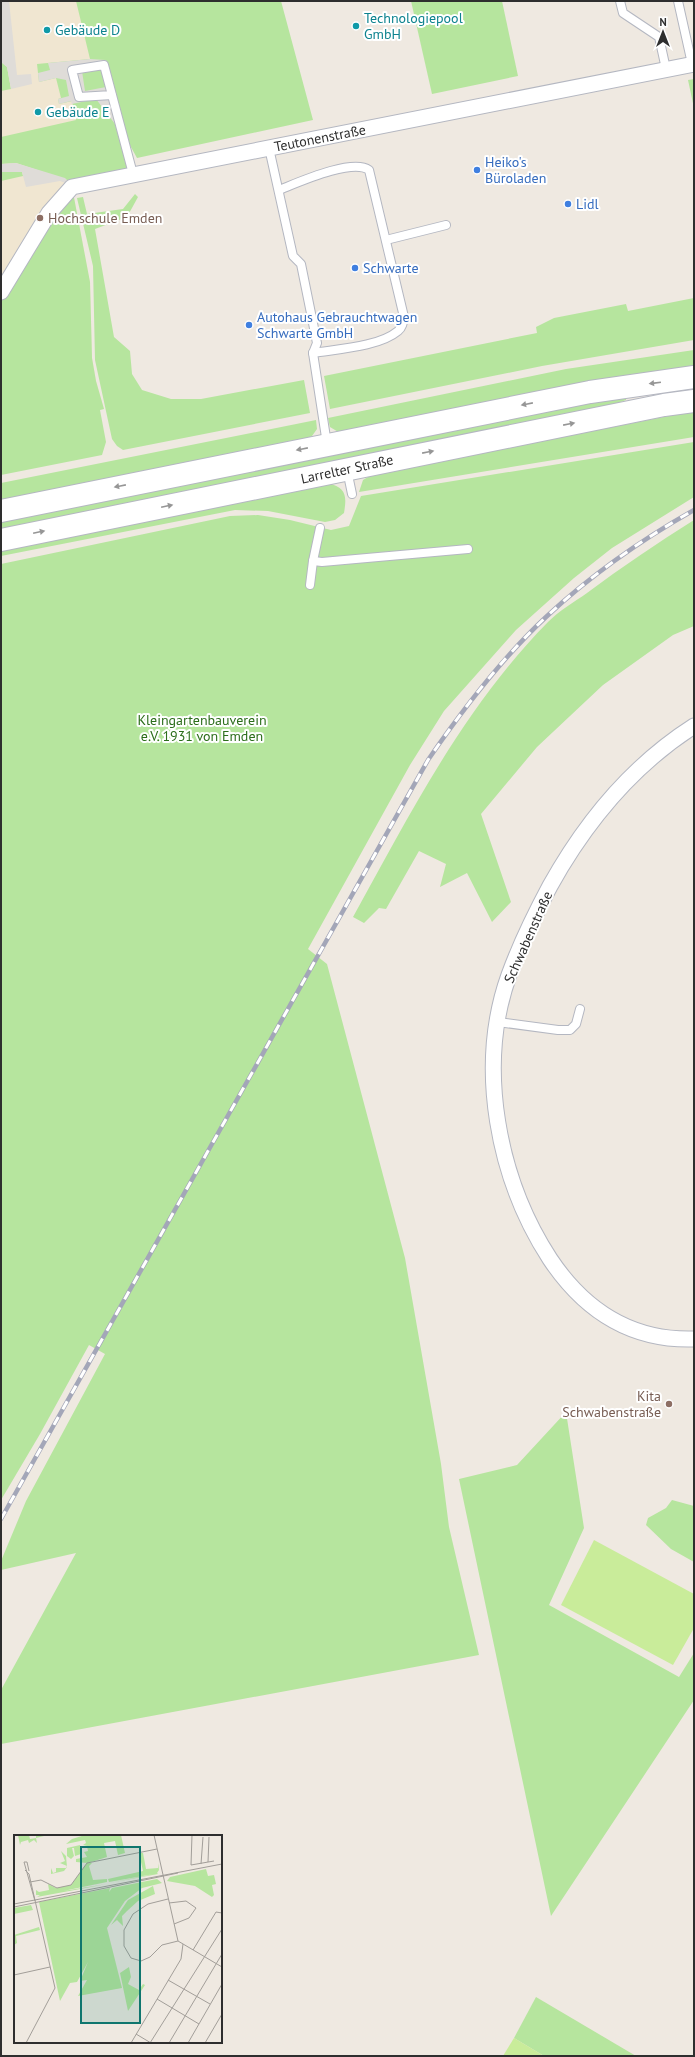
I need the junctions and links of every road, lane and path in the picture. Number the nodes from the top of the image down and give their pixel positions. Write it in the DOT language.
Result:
graph roads {
  1 [pos="620,1"];
  2 [pos="678,1"];
  3 [pos="693,64"];
  4 [pos="666,70"];
  5 [pos="112,95"];
  6 [pos="269,148"];
  7 [pos="132,174"];
  8 [pos="279,190"];
  9 [pos="446,225"];
  10 [pos="386,240"];
  11 [pos="1,292"];
  12 [pos="313,353"];
  13 [pos="694,377"];
  14 [pos="694,401"];
  15 [pos="327,445"];
  16 [pos="346,469"];
  17 [pos="352,494"];
  18 [pos="1,511"];
  19 [pos="320,528"];
  20 [pos="1,540"];
  21 [pos="468,549"];
  22 [pos="313,561"];
  23 [pos="310,585"];
  24 [pos="694,726"];
  25 [pos="580,1009"];
  26 [pos="498,1022"];
  27 [pos="694,1339"];
  1 -- 4 [label="lane"];
  2 -- 3 [label="lane"];
  3 -- 4 [label="street, Teutonenstraße"];
  4 -- 6 [label="street, Teutonenstraße"];
  5 -- 5 [label="lane"];
  5 -- 7 [label="lane"];
  6 -- 7 [label="street, Teutonenstraße"];
  6 -- 8 [label="lane"];
  7 -- 11 [label="street, Teutonenstraße"];
  8 -- 10 [label="lane"];
  8 -- 12 [label="lane"];
  9 -- 10 [label="lane"];
  10 -- 12 [label="lane"];
  12 -- 15 [label="lane"];
  13 -- 15 [label="street, Larrelter Straße, one-way"];
  16 -- 14 [label="street, Larrelter Straße, one-way"];
  15 -- 18 [label="street, Larrelter Straße, one-way"];
  16 -- 17 [label="lane"];
  20 -- 16 [label="street, Larrelter Straße, one-way"];
  19 -- 22 [label="lane"];
  21 -- 22 [label="lane"];
  22 -- 23 [label="lane"];
  24 -- 26 [label="street, Schwabenstraße"];
  25 -- 26 [label="lane"];
  26 -- 27 [label="street, Schwabenstraße"];
}
